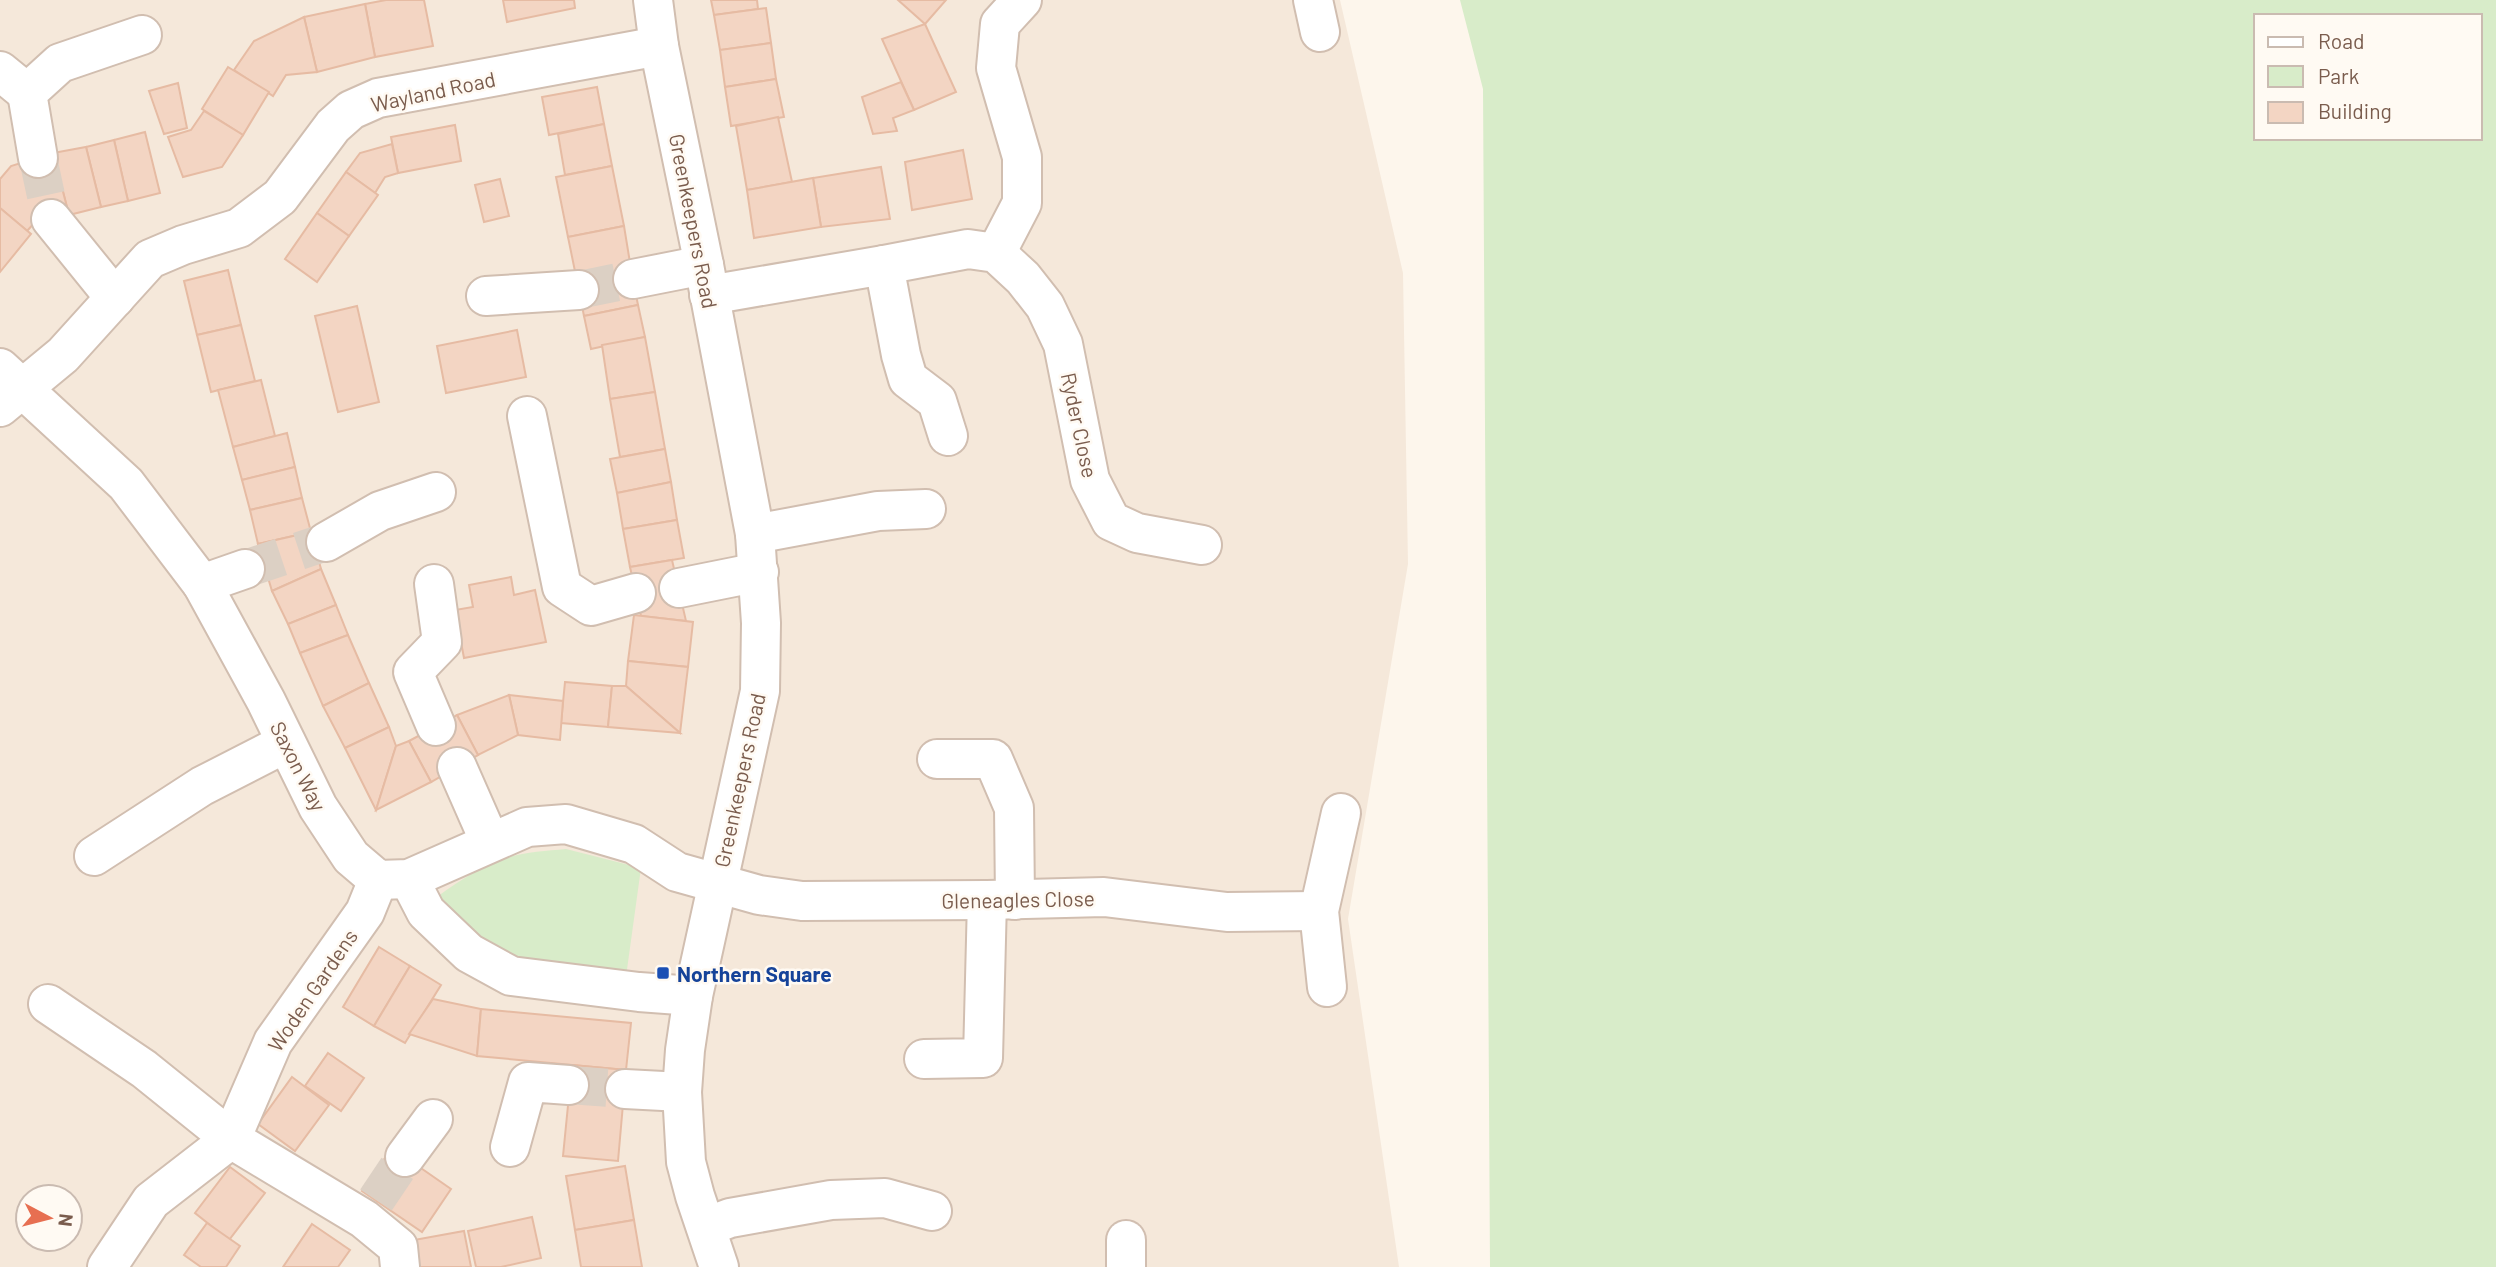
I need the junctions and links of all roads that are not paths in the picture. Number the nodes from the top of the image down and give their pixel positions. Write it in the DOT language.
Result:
graph roads {
  1 [pos="653,0"];
  2 [pos="1022,0"];
  3 [pos="142,35"];
  4 [pos="659,46"];
  5 [pos="13,82"];
  6 [pos="38,158"];
  7 [pos="51,219"];
  8 [pos="996,253"];
  9 [pos="884,265"];
  10 [pos="633,279"];
  11 [pos="707,280"];
  12 [pos="579,290"];
  13 [pos="486,296"];
  14 [pos="115,298"];
  15 [pos="7,388"];
  16 [pos="527,416"];
  17 [pos="948,436"];
  18 [pos="436,492"];
  19 [pos="926,509"];
  20 [pos="755,534"];
  21 [pos="326,542"];
  22 [pos="1202,545"];
  23 [pos="245,569"];
  24 [pos="759,572"];
  25 [pos="202,584"];
  26 [pos="434,584"];
  27 [pos="679,589"];
  28 [pos="636,593"];
  29 [pos="436,726"];
  30 [pos="286,743"];
  31 [pos="937,758"];
  32 [pos="457,767"];
  33 [pos="1341,813"];
  34 [pos="490,842"];
  35 [pos="94,856"];
  36 [pos="394,879"];
  37 [pos="717,884"];
  38 [pos="1001,900"];
  39 [pos="1320,911"];
  40 [pos="1327,987"];
  41 [pos="693,996"];
  42 [pos="48,1004"];
  43 [pos="924,1059"];
  44 [pos="569,1085"];
  45 [pos="625,1088"];
  46 [pos="682,1091"];
  47 [pos="433,1119"];
  48 [pos="231,1139"];
  49 [pos="510,1147"];
  50 [pos="405,1157"];
  51 [pos="932,1211"];
  52 [pos="706,1227"];
  53 [pos="107,1267"];
  54 [pos="400,1267"];
  55 [pos="719,1267"];
  1 -- 4 [label="street, Greenkeepers Road"];
  2 -- 8 [label="street"];
  3 -- 5 [label="street"];
  4 -- 11 [label="street, Greenkeepers Road"];
  4 -- 14 [label="street, Wayland Road"];
  5 -- 6 [label="street"];
  7 -- 14 [label="street"];
  8 -- 9 [label="street"];
  8 -- 22 [label="street, Ryder Close"];
  9 -- 11 [label="street"];
  9 -- 17 [label="street"];
  10 -- 11 [label="street"];
  11 -- 20 [label="street, Greenkeepers Road"];
  12 -- 13 [label="street"];
  14 -- 15 [label="street, Wayland Road"];
  15 -- 25 [label="street, Saxon Way"];
  16 -- 28 [label="street"];
  18 -- 21 [label="street"];
  19 -- 20 [label="street"];
  20 -- 24 [label="street, Greenkeepers Road"];
  23 -- 25 [label="street"];
  24 -- 27 [label="street"];
  24 -- 37 [label="street, Greenkeepers Road"];
  25 -- 30 [label="street, Saxon Way"];
  26 -- 29 [label="street"];
  30 -- 35 [label="street"];
  30 -- 36 [label="street, Saxon Way"];
  31 -- 38 [label="street"];
  32 -- 34 [label="street"];
  33 -- 39 [label="street"];
  34 -- 36 [label="street"];
  34 -- 37 [label="street"];
  36 -- 41 [label="street"];
  36 -- 48 [label="street, Woden Gardens"];
  37 -- 38 [label="street, Gleneagles Close"];
  37 -- 41 [label="street, Greenkeepers Road"];
  38 -- 39 [label="street, Gleneagles Close"];
  38 -- 43 [label="street"];
  39 -- 40 [label="street"];
  41 -- 46 [label="street, Greenkeepers Road"];
  42 -- 48 [label="street"];
  44 -- 49 [label="street"];
  45 -- 46 [label="street"];
  46 -- 52 [label="street, Greenkeepers Road"];
  47 -- 50 [label="street"];
  48 -- 53 [label="street, Woden Gardens"];
  48 -- 54 [label="street"];
  51 -- 52 [label="street"];
  52 -- 55 [label="street, Greenkeepers Road"];
}
